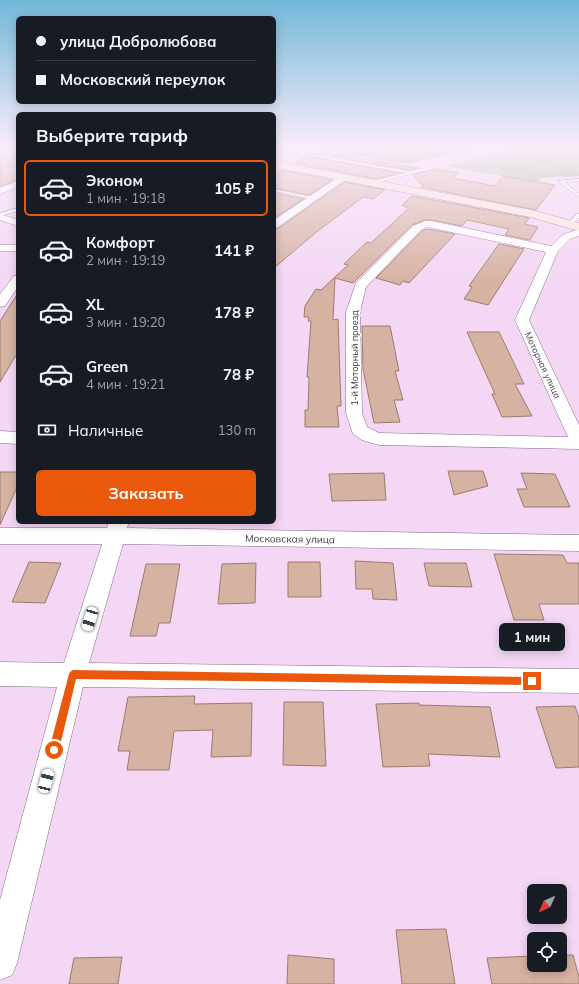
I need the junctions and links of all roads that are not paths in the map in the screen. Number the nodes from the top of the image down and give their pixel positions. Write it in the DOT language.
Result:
graph roads {
  1 [pos="283,192"];
  2 [pos="321,192"];
  3 [pos="417,192"];
  4 [pos="312,198"];
  5 [pos="16,210"];
  6 [pos="579,215"];
  7 [pos="0,216"];
  8 [pos="16,222"];
  9 [pos="276,224"];
  10 [pos="576,228"];
  11 [pos="0,248"];
  12 [pos="16,248"];
  13 [pos="553,250"];
  14 [pos="16,281"];
  15 [pos="0,303"];
  16 [pos="0,437"];
  17 [pos="16,438"];
  18 [pos="579,443"];
  19 [pos="117,529"];
  20 [pos="0,536"];
  21 [pos="579,543"];
  22 [pos="0,674"];
  23 [pos="73,674"];
  24 [pos="579,681"];
  25 [pos="0,963"];
  1 -- 4 [label="lane"];
  2 -- 4 [label="street"];
  3 -- 10 [label="street"];
  4 -- 9 [label="street"];
  5 -- 7 [label="lane"];
  6 -- 10 [label="lane"];
  7 -- 8 [label="street"];
  10 -- 13 [label="street, Моторная улица"];
  11 -- 12 [label="street"];
  13 -- 18 [label="street, Моторная улица"];
  13 -- 18 [label="street, 1-й Моторный проезд"];
  14 -- 15 [label="street"];
  16 -- 17 [label="street"];
  19 -- 20 [label="street, Московская улица"];
  19 -- 21 [label="street, Московская улица"];
  19 -- 23 [label="street"];
  22 -- 23 [label="street"];
  23 -- 24 [label="street"];
  23 -- 25 [label="street"];
}
